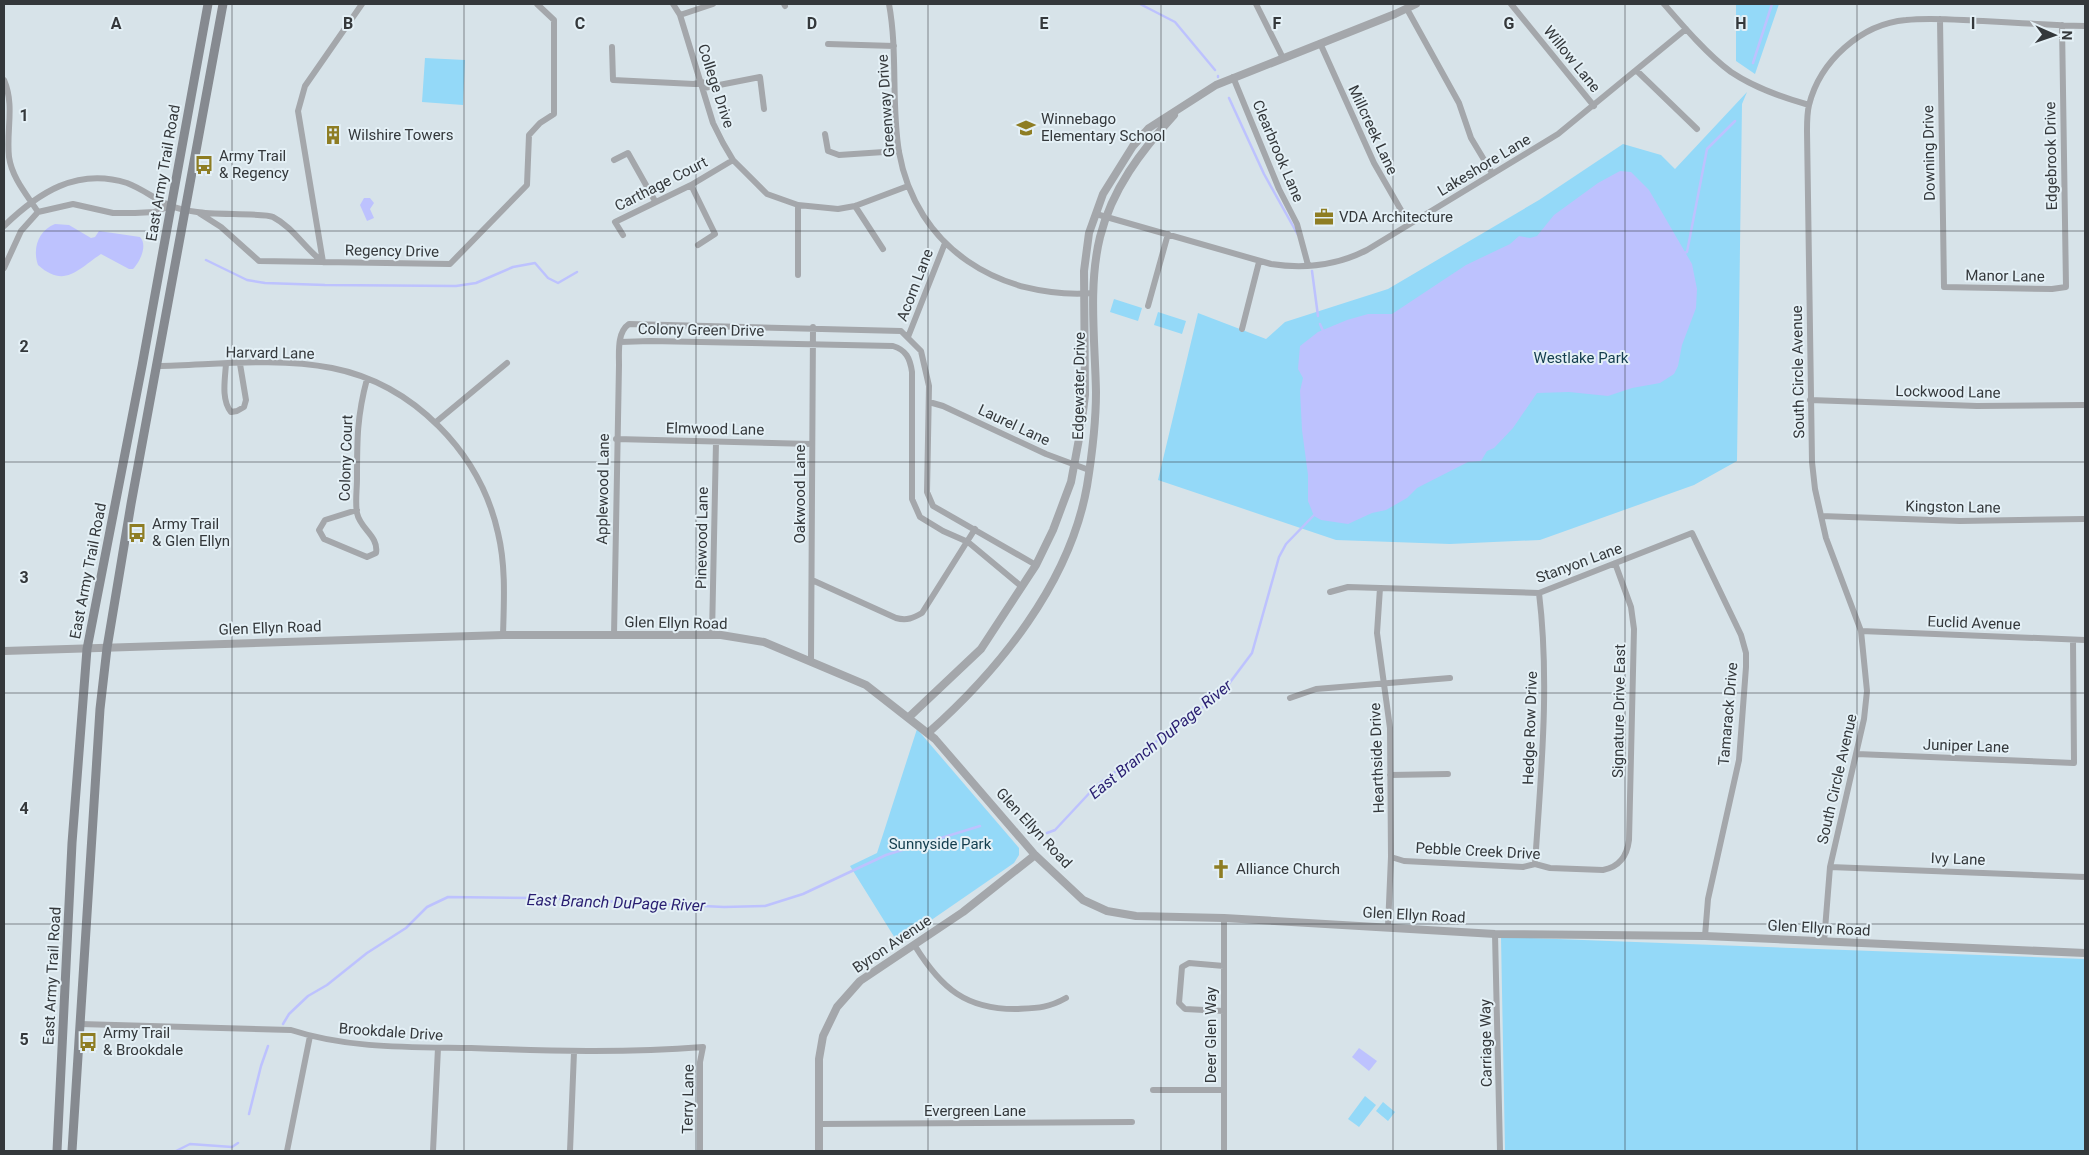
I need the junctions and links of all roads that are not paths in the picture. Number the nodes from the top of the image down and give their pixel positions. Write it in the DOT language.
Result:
graph roads {
  1 [pos="208,4"];
  2 [pos="223,4"];
  3 [pos="362,4"];
  4 [pos="536,4"];
  5 [pos="673,4"];
  6 [pos="713,4"];
  7 [pos="889,4"];
  8 [pos="1256,4"];
  9 [pos="1416,4"];
  10 [pos="1511,4"];
  11 [pos="1664,4"];
  12 [pos="1408,9"];
  13 [pos="680,15"];
  14 [pos="1940,19"];
  15 [pos="2062,25"];
  16 [pos="2085,26"];
  17 [pos="1686,29"];
  18 [pos="1320,43"];
  19 [pos="828,44"];
  20 [pos="894,46"];
  21 [pos="612,47"];
  22 [pos="1283,58"];
  23 [pos="1637,71"];
  24 [pos="1233,77"];
  25 [pos="4,80"];
  26 [pos="703,85"];
  27 [pos="1183,104"];
  28 [pos="1809,105"];
  29 [pos="1594,106"];
  30 [pos="764,109"];
  31 [pos="1697,129"];
  32 [pos="825,134"];
  33 [pos="899,151"];
  34 [pos="614,160"];
  35 [pos="733,160"];
  36 [pos="1492,174"];
  37 [pos="691,185"];
  38 [pos="908,186"];
  39 [pos="31,201"];
  40 [pos="656,201"];
  41 [pos="798,205"];
  42 [pos="171,206"];
  43 [pos="855,206"];
  44 [pos="185,209"];
  45 [pos="38,212"];
  46 [pos="198,212"];
  47 [pos="1096,214"];
  48 [pos="1107,217"];
  49 [pos="1409,224"];
  50 [pos="4,226"];
  51 [pos="1168,234"];
  52 [pos="623,236"];
  53 [pos="945,243"];
  54 [pos="698,245"];
  55 [pos="883,249"];
  56 [pos="323,262"];
  57 [pos="1259,262"];
  58 [pos="1308,264"];
  59 [pos="4,268"];
  60 [pos="798,275"];
  61 [pos="2066,286"];
  62 [pos="1944,287"];
  63 [pos="1094,293"];
  64 [pos="1083,294"];
  65 [pos="1148,306"];
  66 [pos="814,327"];
  67 [pos="1242,329"];
  68 [pos="908,337"];
  69 [pos="620,342"];
  70 [pos="813,344"];
  71 [pos="507,363"];
  72 [pos="226,364"];
  73 [pos="240,364"];
  74 [pos="157,366"];
  75 [pos="367,379"];
  76 [pos="1810,400"];
  77 [pos="929,402"];
  78 [pos="2085,405"];
  79 [pos="436,422"];
  80 [pos="616,439"];
  81 [pos="716,442"];
  82 [pos="812,444"];
  83 [pos="1075,465"];
  84 [pos="1089,470"];
  85 [pos="357,510"];
  86 [pos="1821,516"];
  87 [pos="2085,519"];
  88 [pos="975,529"];
  89 [pos="1692,533"];
  90 [pos="968,542"];
  91 [pos="1616,563"];
  92 [pos="1036,565"];
  93 [pos="812,580"];
  94 [pos="1022,587"];
  95 [pos="1380,588"];
  96 [pos="1330,592"];
  97 [pos="1539,593"];
  98 [pos="1861,631"];
  99 [pos="504,635"];
  100 [pos="712,635"];
  101 [pos="614,636"];
  102 [pos="2073,640"];
  103 [pos="2085,640"];
  104 [pos="107,648"];
  105 [pos="86,649"];
  106 [pos="4,651"];
  107 [pos="810,660"];
  108 [pos="1450,678"];
  109 [pos="1385,683"];
  110 [pos="1290,698"];
  111 [pos="908,718"];
  112 [pos="928,733"];
  113 [pos="1857,754"];
  114 [pos="1448,774"];
  115 [pos="1390,775"];
  116 [pos="1035,854"];
  117 [pos="1391,857"];
  118 [pos="1622,861"];
  119 [pos="1535,864"];
  120 [pos="1830,867"];
  121 [pos="2085,877"];
  122 [pos="1224,918"];
  123 [pos="1388,927"];
  124 [pos="1495,934"];
  125 [pos="1705,936"];
  126 [pos="1824,942"];
  127 [pos="915,946"];
  128 [pos="2085,953"];
  129 [pos="1224,966"];
  130 [pos="1066,998"];
  131 [pos="1224,1011"];
  132 [pos="64,1020"];
  133 [pos="80,1024"];
  134 [pos="79,1036"];
  135 [pos="310,1036"];
  136 [pos="703,1047"];
  137 [pos="438,1048"];
  138 [pos="574,1052"];
  139 [pos="1153,1090"];
  140 [pos="1224,1090"];
  141 [pos="1132,1122"];
  142 [pos="819,1124"];
  143 [pos="57,1151"];
  144 [pos="72,1151"];
  145 [pos="287,1151"];
  146 [pos="433,1151"];
  147 [pos="570,1151"];
  148 [pos="700,1151"];
  149 [pos="820,1151"];
  150 [pos="1224,1151"];
  151 [pos="1500,1151"];
  1 -- 42 [label="main road, East Army Trail Road"];
  2 -- 44 [label="main road, East Army Trail Road"];
  3 -- 56 [label="street, Regency Drive"];
  4 -- 56 [label="street, Regency Drive"];
  5 -- 13 [label="street, College Drive"];
  6 -- 13 [label="street"];
  7 -- 20 [label="street, Greenway Drive"];
  8 -- 22 [label="street"];
  9 -- 12 [label="street, Edgewater Drive"];
  10 -- 29 [label="street, Willow Lane"];
  11 -- 17 [label="street"];
  12 -- 18 [label="street, Edgewater Drive"];
  12 -- 36 [label="street"];
  13 -- 26 [label="street, College Drive"];
  14 -- 15 [label="street, South Circle Avenue"];
  14 -- 28 [label="street, South Circle Avenue"];
  14 -- 62 [label="street, Downing Drive"];
  15 -- 16 [label="street, South Circle Avenue"];
  15 -- 61 [label="street, Edgebrook Drive"];
  17 -- 23 [label="street, Lakeshore Lane"];
  17 -- 28 [label="street"];
  18 -- 22 [label="street, Edgewater Drive"];
  18 -- 49 [label="street, Millcreek Lane"];
  19 -- 20 [label="street"];
  20 -- 33 [label="street, Greenway Drive"];
  21 -- 26 [label="street"];
  22 -- 24 [label="street, Edgewater Drive"];
  23 -- 29 [label="street, Lakeshore Lane"];
  23 -- 31 [label="street"];
  24 -- 27 [label="street, Edgewater Drive"];
  24 -- 58 [label="street, Clearbrook Lane"];
  25 -- 39 [label="street"];
  26 -- 30 [label="street"];
  26 -- 35 [label="street, College Drive"];
  27 -- 47 [label="street, Edgewater Drive"];
  27 -- 48 [label="street, Edgewater Drive"];
  28 -- 76 [label="street, South Circle Avenue"];
  29 -- 36 [label="street, Lakeshore Lane"];
  32 -- 33 [label="street"];
  33 -- 38 [label="street, Greenway Drive"];
  34 -- 40 [label="street"];
  35 -- 37 [label="street, Carthage Court"];
  35 -- 41 [label="street, College Drive"];
  36 -- 49 [label="street, Lakeshore Lane"];
  37 -- 40 [label="street, Carthage Court"];
  37 -- 54 [label="street"];
  38 -- 43 [label="street, College Drive"];
  38 -- 53 [label="street, Greenway Drive"];
  39 -- 42 [label="street, Regency Drive"];
  39 -- 45 [label="street"];
  39 -- 50 [label="street, Regency Drive"];
  40 -- 52 [label="street, Carthage Court"];
  41 -- 43 [label="street, College Drive"];
  41 -- 60 [label="street"];
  42 -- 44 [label="street, Regency Drive"];
  42 -- 45 [label="street, Regency Drive"];
  42 -- 105 [label="main road, East Army Trail Road"];
  43 -- 55 [label="street"];
  44 -- 46 [label="street, Regency Drive"];
  44 -- 74 [label="main road, East Army Trail Road"];
  45 -- 59 [label="street"];
  46 -- 56 [label="street, Regency Drive"];
  46 -- 56 [label="street, Regency Drive"];
  47 -- 48 [label="street, Lakeshore Lane"];
  47 -- 64 [label="street, Edgewater Drive"];
  48 -- 51 [label="street, Lakeshore Lane"];
  48 -- 63 [label="street, Edgewater Drive"];
  49 -- 58 [label="street, Lakeshore Lane"];
  51 -- 57 [label="street, Lakeshore Lane"];
  51 -- 65 [label="street"];
  53 -- 64 [label="street, Greenway Drive"];
  53 -- 68 [label="street, Acorn Lane"];
  57 -- 58 [label="street, Lakeshore Lane"];
  57 -- 67 [label="street"];
  61 -- 62 [label="street, Manor Lane"];
  63 -- 64 [label="street, Greenway Drive"];
  63 -- 84 [label="street, Edgewater Drive"];
  64 -- 83 [label="street, Edgewater Drive"];
  66 -- 68 [label="street, Colony Green Drive"];
  66 -- 69 [label="street, Colony Green Drive"];
  66 -- 70 [label="street, Oakwood Lane"];
  68 -- 77 [label="street"];
  69 -- 70 [label="street, Colony Green Drive"];
  69 -- 80 [label="street, Applewood Lane"];
  70 -- 82 [label="street, Oakwood Lane"];
  70 -- 90 [label="street, Colony Green Drive"];
  71 -- 79 [label="street"];
  72 -- 73 [label="street, Harvard Lane"];
  72 -- 73 [label="street"];
  72 -- 74 [label="street, Harvard Lane"];
  73 -- 75 [label="street, Harvard Lane"];
  74 -- 104 [label="main road, East Army Trail Road"];
  75 -- 79 [label="street, Harvard Lane"];
  75 -- 85 [label="street, Colony Court"];
  76 -- 78 [label="street, Lockwood Lane"];
  76 -- 86 [label="street, South Circle Avenue"];
  77 -- 83 [label="street, Laurel Lane"];
  77 -- 88 [label="street"];
  79 -- 99 [label="street, Harvard Lane"];
  80 -- 81 [label="street, Elmwood Lane"];
  80 -- 101 [label="street, Applewood Lane"];
  81 -- 82 [label="street, Elmwood Lane"];
  81 -- 100 [label="street, Pinewood Lane"];
  82 -- 93 [label="street, Oakwood Lane"];
  83 -- 84 [label="street, Laurel Lane"];
  83 -- 92 [label="street, Edgewater Drive"];
  84 -- 112 [label="street, Edgewater Drive"];
  85 -- 85 [label="street, Colony Court"];
  86 -- 87 [label="street, Kingston Lane"];
  86 -- 98 [label="street, South Circle Avenue"];
  88 -- 90 [label="street"];
  88 -- 92 [label="street"];
  89 -- 91 [label="street, Stanyon Lane"];
  89 -- 125 [label="street, Tamarack Drive"];
  90 -- 93 [label="street"];
  90 -- 94 [label="street, Colony Green Drive"];
  91 -- 97 [label="street, Stanyon Lane"];
  91 -- 118 [label="street, Signature Drive East"];
  92 -- 94 [label="street, Edgewater Drive"];
  93 -- 107 [label="street, Oakwood Lane"];
  94 -- 111 [label="street, Edgewater Drive"];
  95 -- 96 [label="street, Stanyon Lane"];
  95 -- 97 [label="street, Stanyon Lane"];
  95 -- 109 [label="street, Hearthside Drive"];
  97 -- 119 [label="street, Hedge Row Drive"];
  98 -- 102 [label="street, Euclid Avenue"];
  98 -- 113 [label="street, South Circle Avenue"];
  99 -- 101 [label="street, Glen Ellyn Road"];
  99 -- 104 [label="street, Glen Ellyn Road"];
  100 -- 101 [label="street, Glen Ellyn Road"];
  100 -- 107 [label="street, Glen Ellyn Road"];
  102 -- 103 [label="street, Euclid Avenue"];
  102 -- 113 [label="street, Juniper Lane"];
  104 -- 105 [label="street, Glen Ellyn Road"];
  104 -- 133 [label="main road, East Army Trail Road"];
  105 -- 106 [label="street, Glen Ellyn Road"];
  105 -- 132 [label="main road, East Army Trail Road"];
  107 -- 111 [label="street, Glen Ellyn Road"];
  108 -- 109 [label="street"];
  109 -- 110 [label="street"];
  109 -- 115 [label="street, Hearthside Drive"];
  111 -- 112 [label="street, Glen Ellyn Road"];
  112 -- 116 [label="street, Glen Ellyn Road"];
  113 -- 120 [label="street, South Circle Avenue"];
  114 -- 115 [label="street"];
  115 -- 117 [label="street, Hearthside Drive"];
  116 -- 122 [label="street, Glen Ellyn Road"];
  116 -- 127 [label="street, Byron Avenue"];
  117 -- 119 [label="street, Pebble Creek Drive"];
  117 -- 123 [label="street, Hearthside Drive"];
  118 -- 119 [label="street, Pebble Creek Drive"];
  120 -- 121 [label="street, Ivy Lane"];
  120 -- 126 [label="street, South Circle Avenue"];
  122 -- 123 [label="street, Glen Ellyn Road"];
  122 -- 129 [label="street, Deer Glen Way"];
  123 -- 124 [label="street, Glen Ellyn Road"];
  124 -- 125 [label="street, Glen Ellyn Road"];
  124 -- 151 [label="street, Carriage Way"];
  125 -- 126 [label="street, Glen Ellyn Road"];
  126 -- 128 [label="street, Glen Ellyn Road"];
  127 -- 130 [label="street"];
  127 -- 142 [label="street, Byron Avenue"];
  129 -- 131 [label="street, Deer Glen Way"];
  129 -- 131 [label="street"];
  131 -- 140 [label="street, Deer Glen Way"];
  132 -- 134 [label="main road"];
  132 -- 143 [label="main road, East Army Trail Road"];
  133 -- 134 [label="main road, East Army Trail Road"];
  133 -- 135 [label="street, Brookdale Drive"];
  134 -- 144 [label="main road, East Army Trail Road"];
  135 -- 137 [label="street, Brookdale Drive"];
  135 -- 145 [label="street"];
  136 -- 138 [label="street, Brookdale Drive"];
  136 -- 148 [label="street, Terry Lane"];
  137 -- 138 [label="street, Brookdale Drive"];
  137 -- 146 [label="street"];
  138 -- 147 [label="street"];
  139 -- 140 [label="street"];
  140 -- 150 [label="street, Deer Glen Way"];
  141 -- 142 [label="street, Evergreen Lane"];
  142 -- 149 [label="street, Byron Avenue"];
}
